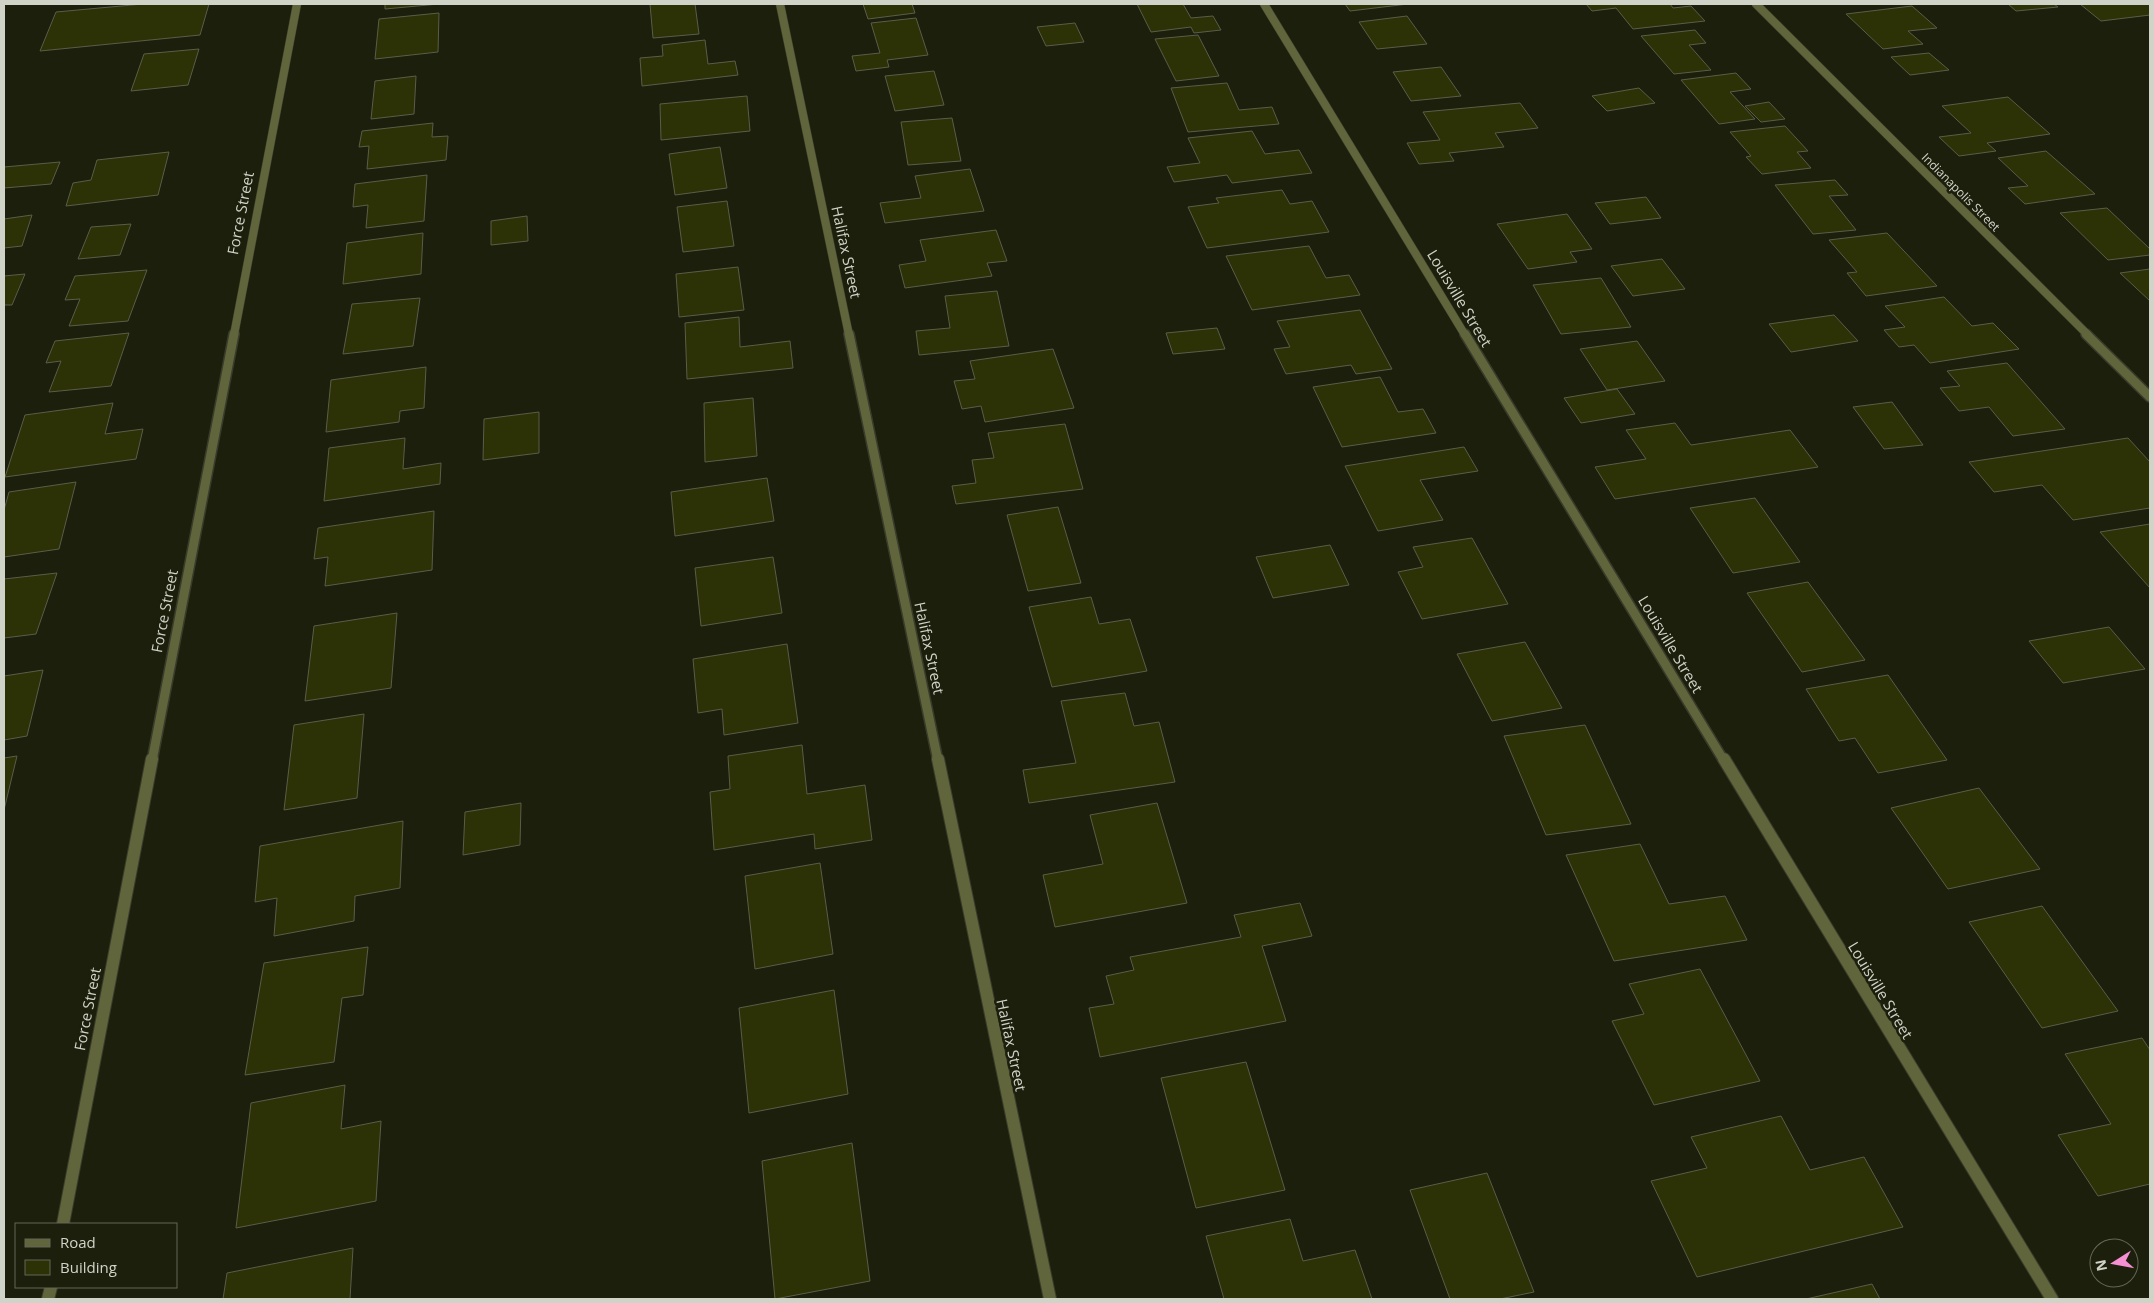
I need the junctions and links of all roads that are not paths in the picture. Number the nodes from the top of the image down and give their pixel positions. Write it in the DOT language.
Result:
graph roads {
  1 [pos="297,4"];
  2 [pos="780,4"];
  3 [pos="1264,4"];
  4 [pos="1756,4"];
  5 [pos="2150,397"];
  6 [pos="63,1223"];
  7 [pos="1050,1299"];
  8 [pos="2052,1299"];
  1 -- 6 [label="street, Force Street"];
  2 -- 7 [label="street, Halifax Street"];
  3 -- 8 [label="street, Louisville Street"];
  4 -- 5 [label="street, Indianapolis Street"];
}
